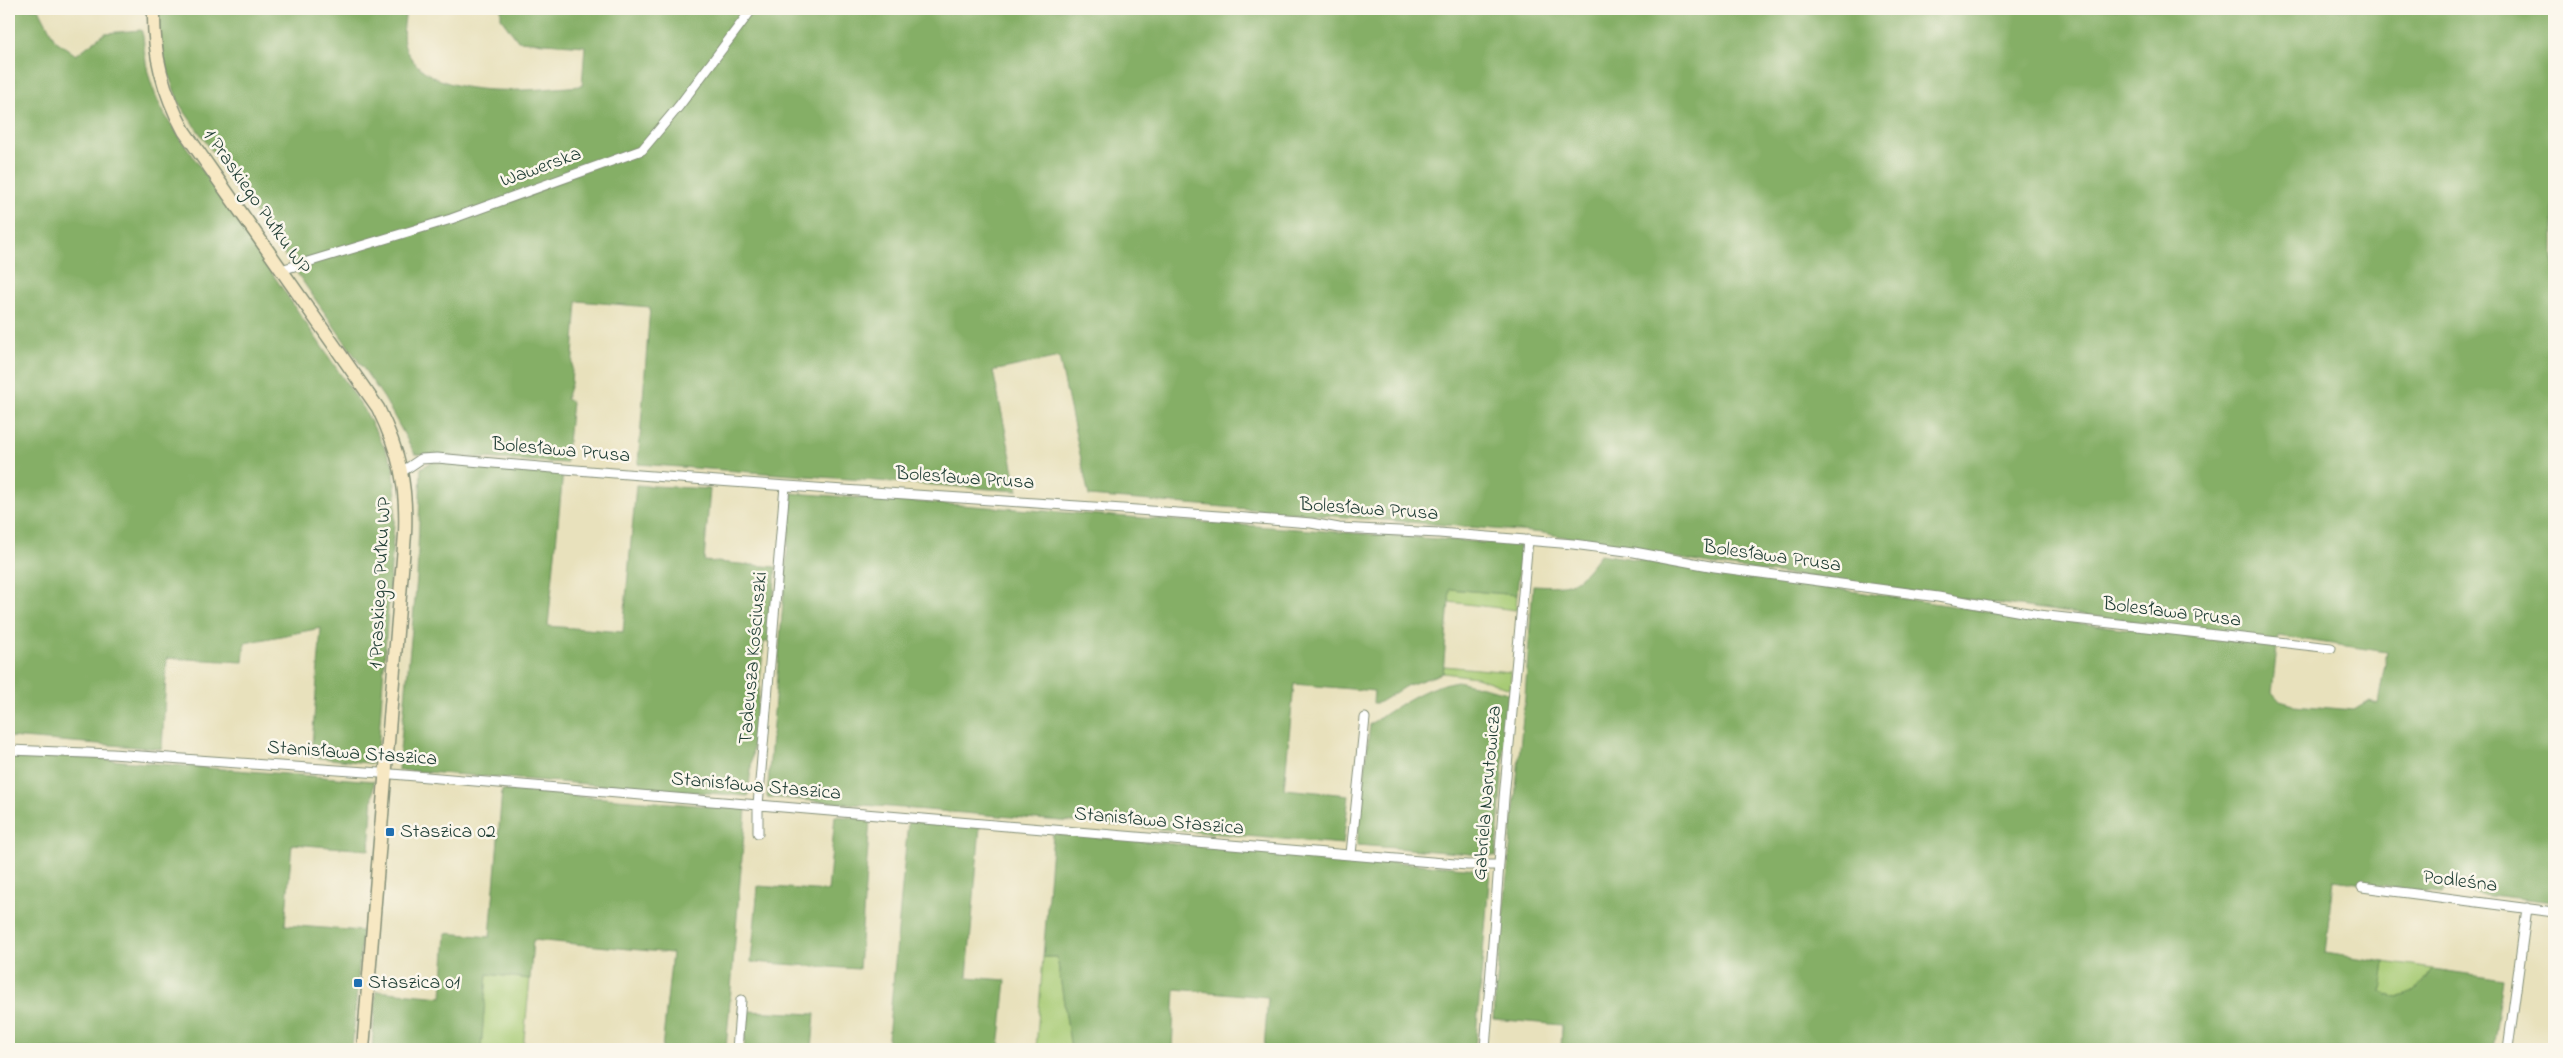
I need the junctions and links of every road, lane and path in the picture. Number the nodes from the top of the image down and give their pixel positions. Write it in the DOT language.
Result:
graph roads {
  1 [pos="154,9"];
  2 [pos="752,9"];
  3 [pos="281,270"];
  4 [pos="402,471"];
  5 [pos="785,486"];
  6 [pos="1528,540"];
  7 [pos="2331,648"];
  8 [pos="1365,718"];
  9 [pos="9,750"];
  10 [pos="386,774"];
  11 [pos="758,805"];
  12 [pos="758,833"];
  13 [pos="1351,854"];
  14 [pos="1499,865"];
  15 [pos="2362,887"];
  16 [pos="2527,908"];
  17 [pos="2554,912"];
  18 [pos="741,1000"];
  19 [pos="363,1049"];
  20 [pos="737,1049"];
  21 [pos="1485,1049"];
  22 [pos="2508,1049"];
  1 -- 3 [label="street, 1 Praskiego Pułku WP"];
  2 -- 3 [label="street, Wawerska"];
  3 -- 4 [label="street, 1 Praskiego Pułku WP"];
  4 -- 5 [label="street, Bolesława Prusa"];
  4 -- 10 [label="street, 1 Praskiego Pułku WP"];
  5 -- 6 [label="street, Bolesława Prusa"];
  5 -- 11 [label="street, Tadeusza Kościuszki"];
  6 -- 7 [label="street, Bolesława Prusa"];
  6 -- 14 [label="street, Gabriela Narutowicza"];
  8 -- 13 [label="street"];
  9 -- 10 [label="street, Stanisława Staszica"];
  10 -- 11 [label="street, Stanisława Staszica"];
  10 -- 19 [label="street, 1 Praskiego Pułku WP"];
  11 -- 12 [label="street, Tadeusza Kościuszki"];
  11 -- 13 [label="street, Stanisława Staszica"];
  13 -- 14 [label="street, Stanisława Staszica"];
  14 -- 21 [label="street, Gabriela Narutowicza"];
  15 -- 16 [label="street, Podleśna"];
  16 -- 17 [label="street, Podleśna"];
  16 -- 22 [label="street"];
  18 -- 20 [label="street"];
}
